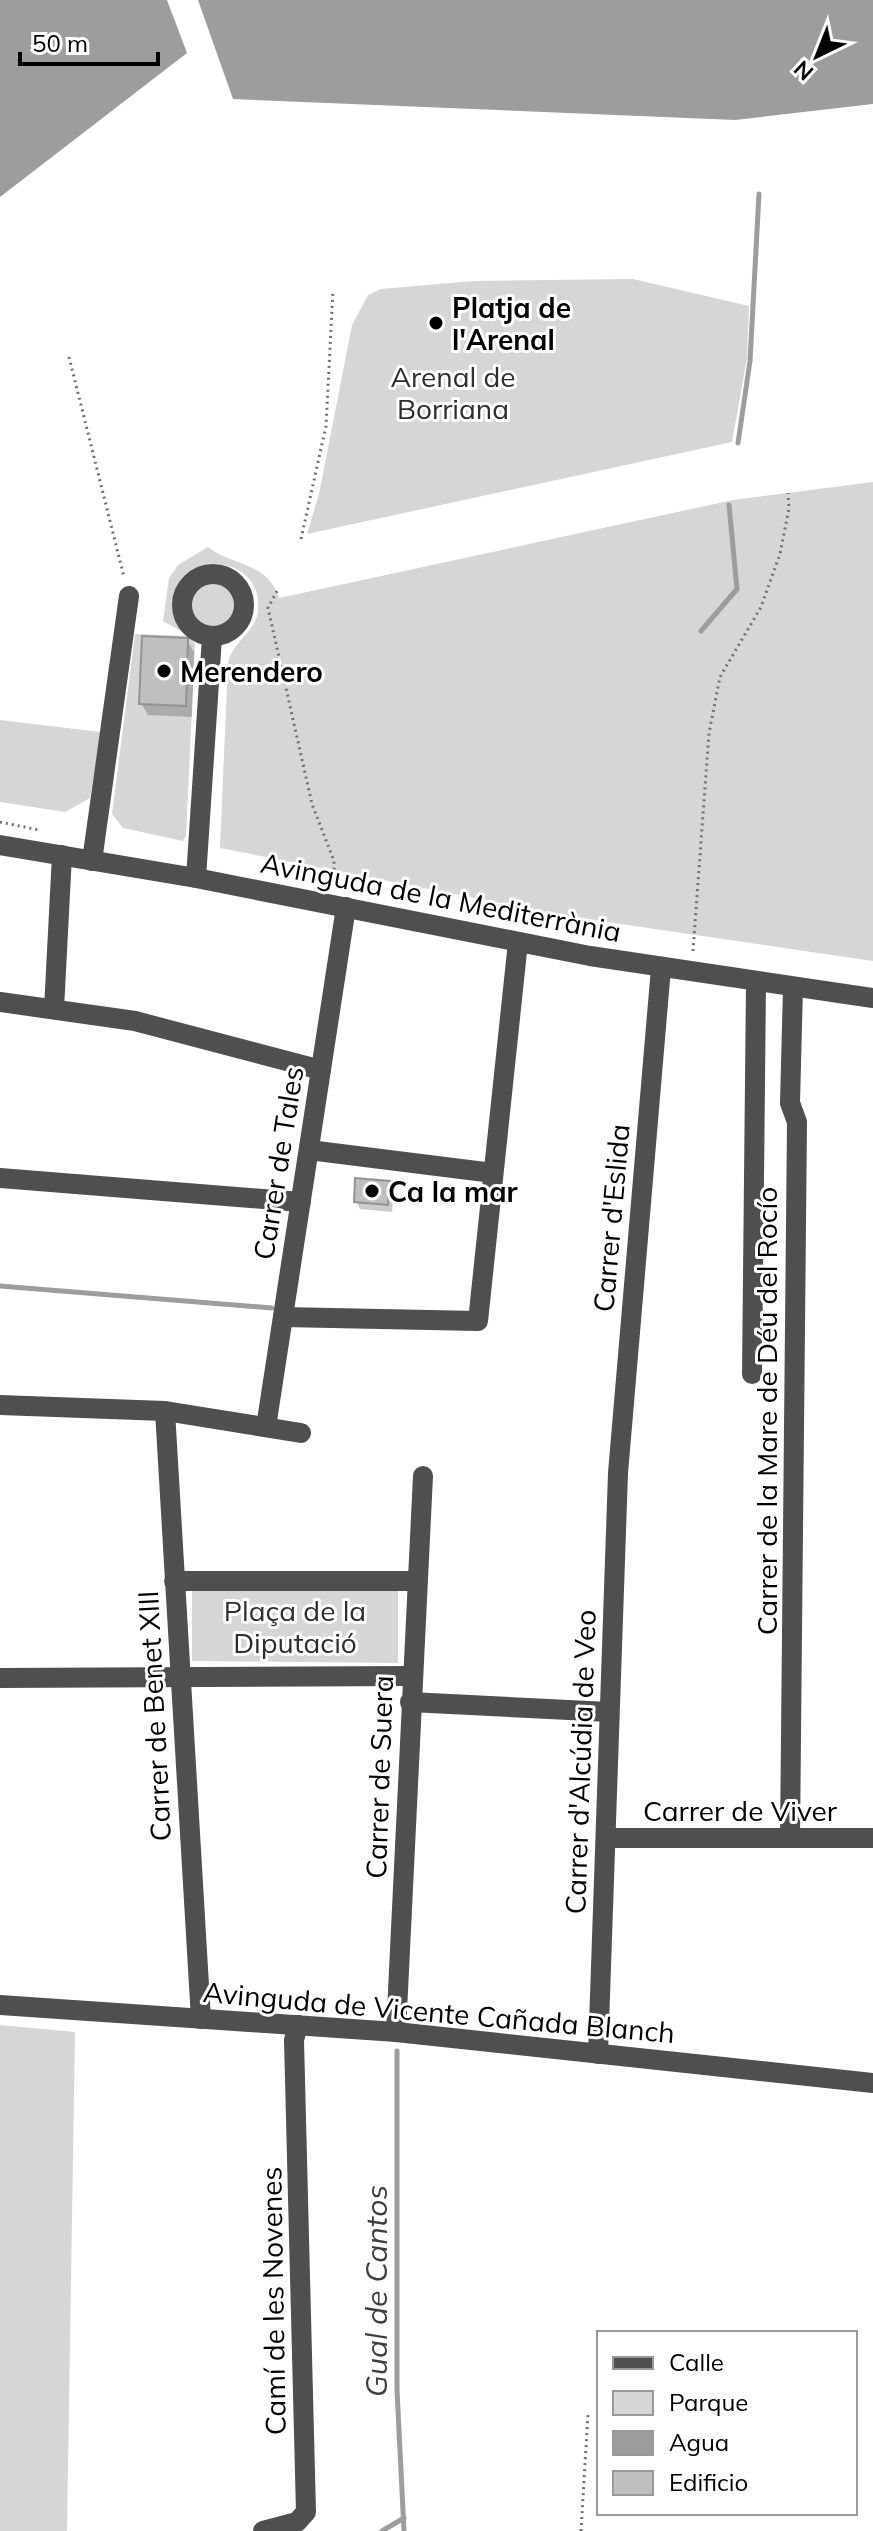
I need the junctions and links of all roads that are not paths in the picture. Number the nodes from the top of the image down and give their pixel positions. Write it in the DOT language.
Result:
graph roads {
  1 [pos="129,596"];
  2 [pos="212,637"];
  3 [pos="0,845"];
  4 [pos="62,855"];
  5 [pos="92,861"];
  6 [pos="196,878"];
  7 [pos="346,907"];
  8 [pos="518,942"];
  9 [pos="661,968"];
  10 [pos="756,983"];
  11 [pos="793,987"];
  12 [pos="873,998"];
  13 [pos="0,1002"];
  14 [pos="54,1009"];
  15 [pos="321,1070"];
  16 [pos="309,1150"];
  17 [pos="493,1173"];
  18 [pos="0,1178"];
  19 [pos="301,1202"];
  20 [pos="283,1317"];
  21 [pos="752,1374"];
  22 [pos="0,1405"];
  23 [pos="165,1411"];
  24 [pos="266,1427"];
  25 [pos="301,1433"];
  26 [pos="618,1473"];
  27 [pos="423,1476"];
  28 [pos="174,1581"];
  29 [pos="417,1581"];
  30 [pos="411,1676"];
  31 [pos="179,1677"];
  32 [pos="0,1678"];
  33 [pos="410,1702"];
  34 [pos="609,1712"];
  35 [pos="607,1838"];
  36 [pos="790,1838"];
  37 [pos="873,1838"];
  38 [pos="0,2005"];
  39 [pos="201,2019"];
  40 [pos="396,2032"];
  41 [pos="296,2033"];
  42 [pos="598,2054"];
  43 [pos="873,2083"];
  44 [pos="263,2531"];
  1 -- 5 [label="street"];
  2 -- 6 [label="street"];
  3 -- 4 [label="street, Avinguda de la Mediterrània"];
  4 -- 5 [label="street, Avinguda de la Mediterrània"];
  4 -- 14 [label="street"];
  5 -- 6 [label="street, Avinguda de la Mediterrània"];
  6 -- 7 [label="street, Avinguda de la Mediterrània"];
  7 -- 8 [label="street, Avinguda de la Mediterrània"];
  7 -- 15 [label="street, Carrer de Tales"];
  8 -- 9 [label="street, Avinguda de la Mediterrània"];
  8 -- 17 [label="street"];
  9 -- 10 [label="street, Avinguda de la Mediterrània"];
  9 -- 26 [label="street, Carrer d'Eslida"];
  10 -- 11 [label="street, Avinguda de la Mediterrània"];
  10 -- 21 [label="street"];
  11 -- 12 [label="street, Avinguda de la Mediterrània"];
  11 -- 36 [label="street, Carrer de la Mare de Déu del Rocío"];
  13 -- 14 [label="street"];
  14 -- 15 [label="street"];
  15 -- 16 [label="street, Carrer de Tales"];
  16 -- 17 [label="street"];
  16 -- 19 [label="street, Carrer de Tales"];
  17 -- 20 [label="street"];
  18 -- 19 [label="street"];
  19 -- 20 [label="street, Carrer de Tales"];
  20 -- 24 [label="street, Carrer de Tales"];
  22 -- 23 [label="street"];
  23 -- 24 [label="street"];
  23 -- 28 [label="street, Carrer de Benet XIII"];
  24 -- 25 [label="street"];
  26 -- 34 [label="street, Carrer d'Alcúdia de Veo"];
  27 -- 29 [label="street, Carrer de Suera"];
  28 -- 29 [label="street"];
  28 -- 31 [label="street, Carrer de Benet XIII"];
  29 -- 30 [label="street, Carrer de Suera"];
  30 -- 31 [label="street"];
  30 -- 33 [label="street, Carrer de Suera"];
  31 -- 32 [label="street"];
  31 -- 39 [label="street, Carrer de Benet XIII"];
  33 -- 34 [label="street"];
  33 -- 40 [label="street, Carrer de Suera"];
  34 -- 35 [label="street, Carrer d'Alcúdia de Veo"];
  35 -- 36 [label="street, Carrer de Viver"];
  35 -- 42 [label="street, Carrer d'Alcúdia de Veo"];
  36 -- 37 [label="street, Carrer de Viver"];
  38 -- 39 [label="street, Avinguda de Vicente Cañada Blanch"];
  39 -- 41 [label="street, Avinguda de Vicente Cañada Blanch"];
  40 -- 41 [label="street, Avinguda de Vicente Cañada Blanch"];
  40 -- 42 [label="street, Avinguda de Vicente Cañada Blanch"];
  41 -- 44 [label="street, Camí de les Novenes"];
  42 -- 43 [label="street, Avinguda de Vicente Cañada Blanch"];
}
